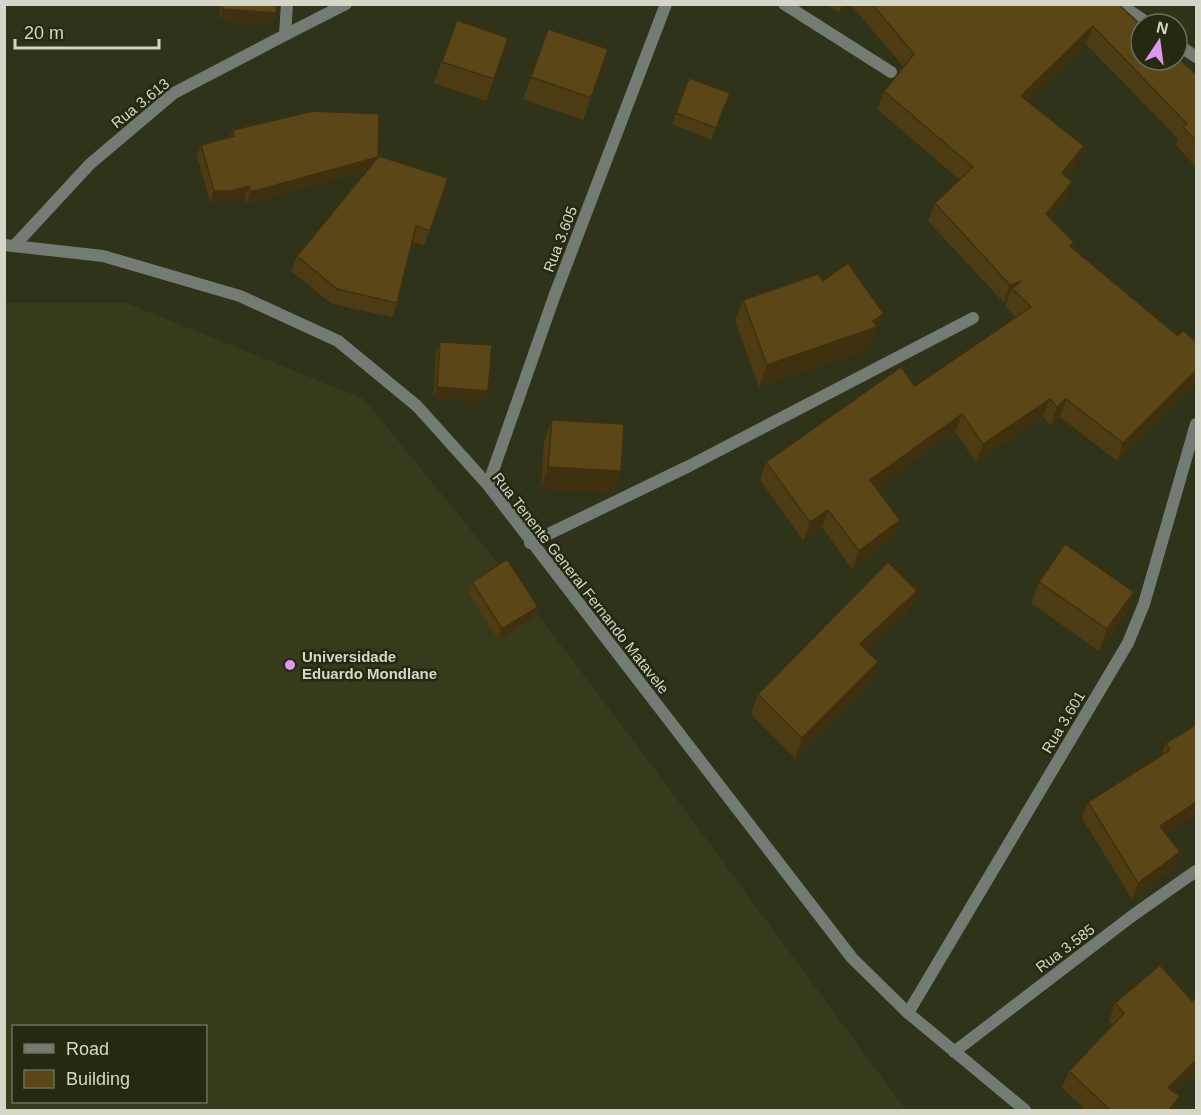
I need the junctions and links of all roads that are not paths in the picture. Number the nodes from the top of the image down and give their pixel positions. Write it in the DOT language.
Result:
graph roads {
  1 [pos="287,4"];
  2 [pos="346,4"];
  3 [pos="666,4"];
  4 [pos="784,4"];
  5 [pos="285,34"];
  6 [pos="891,72"];
  7 [pos="10,245"];
  8 [pos="973,318"];
  9 [pos="1197,424"];
  10 [pos="488,485"];
  11 [pos="530,543"];
  12 [pos="1197,871"];
  13 [pos="908,1013"];
  14 [pos="954,1052"];
  15 [pos="1025,1110"];
  1 -- 5 [label="street"];
  2 -- 5 [label="street, Rua 3.613"];
  3 -- 10 [label="street, Rua 3.605"];
  4 -- 6 [label="street"];
  5 -- 7 [label="street, Rua 3.613"];
  7 -- 10 [label="street, Rua Tenente General Fernando Matavele"];
  8 -- 11 [label="street"];
  9 -- 13 [label="street, Rua 3.601"];
  10 -- 11 [label="street, Rua Tenente General Fernando Matavele"];
  11 -- 13 [label="street, Rua Tenente General Fernando Matavele"];
  12 -- 14 [label="street, Rua 3.585"];
  13 -- 14 [label="street, Rua Tenente General Fernando Matavele"];
  14 -- 15 [label="street, Rua Tenente General Fernando Matavele"];
}
